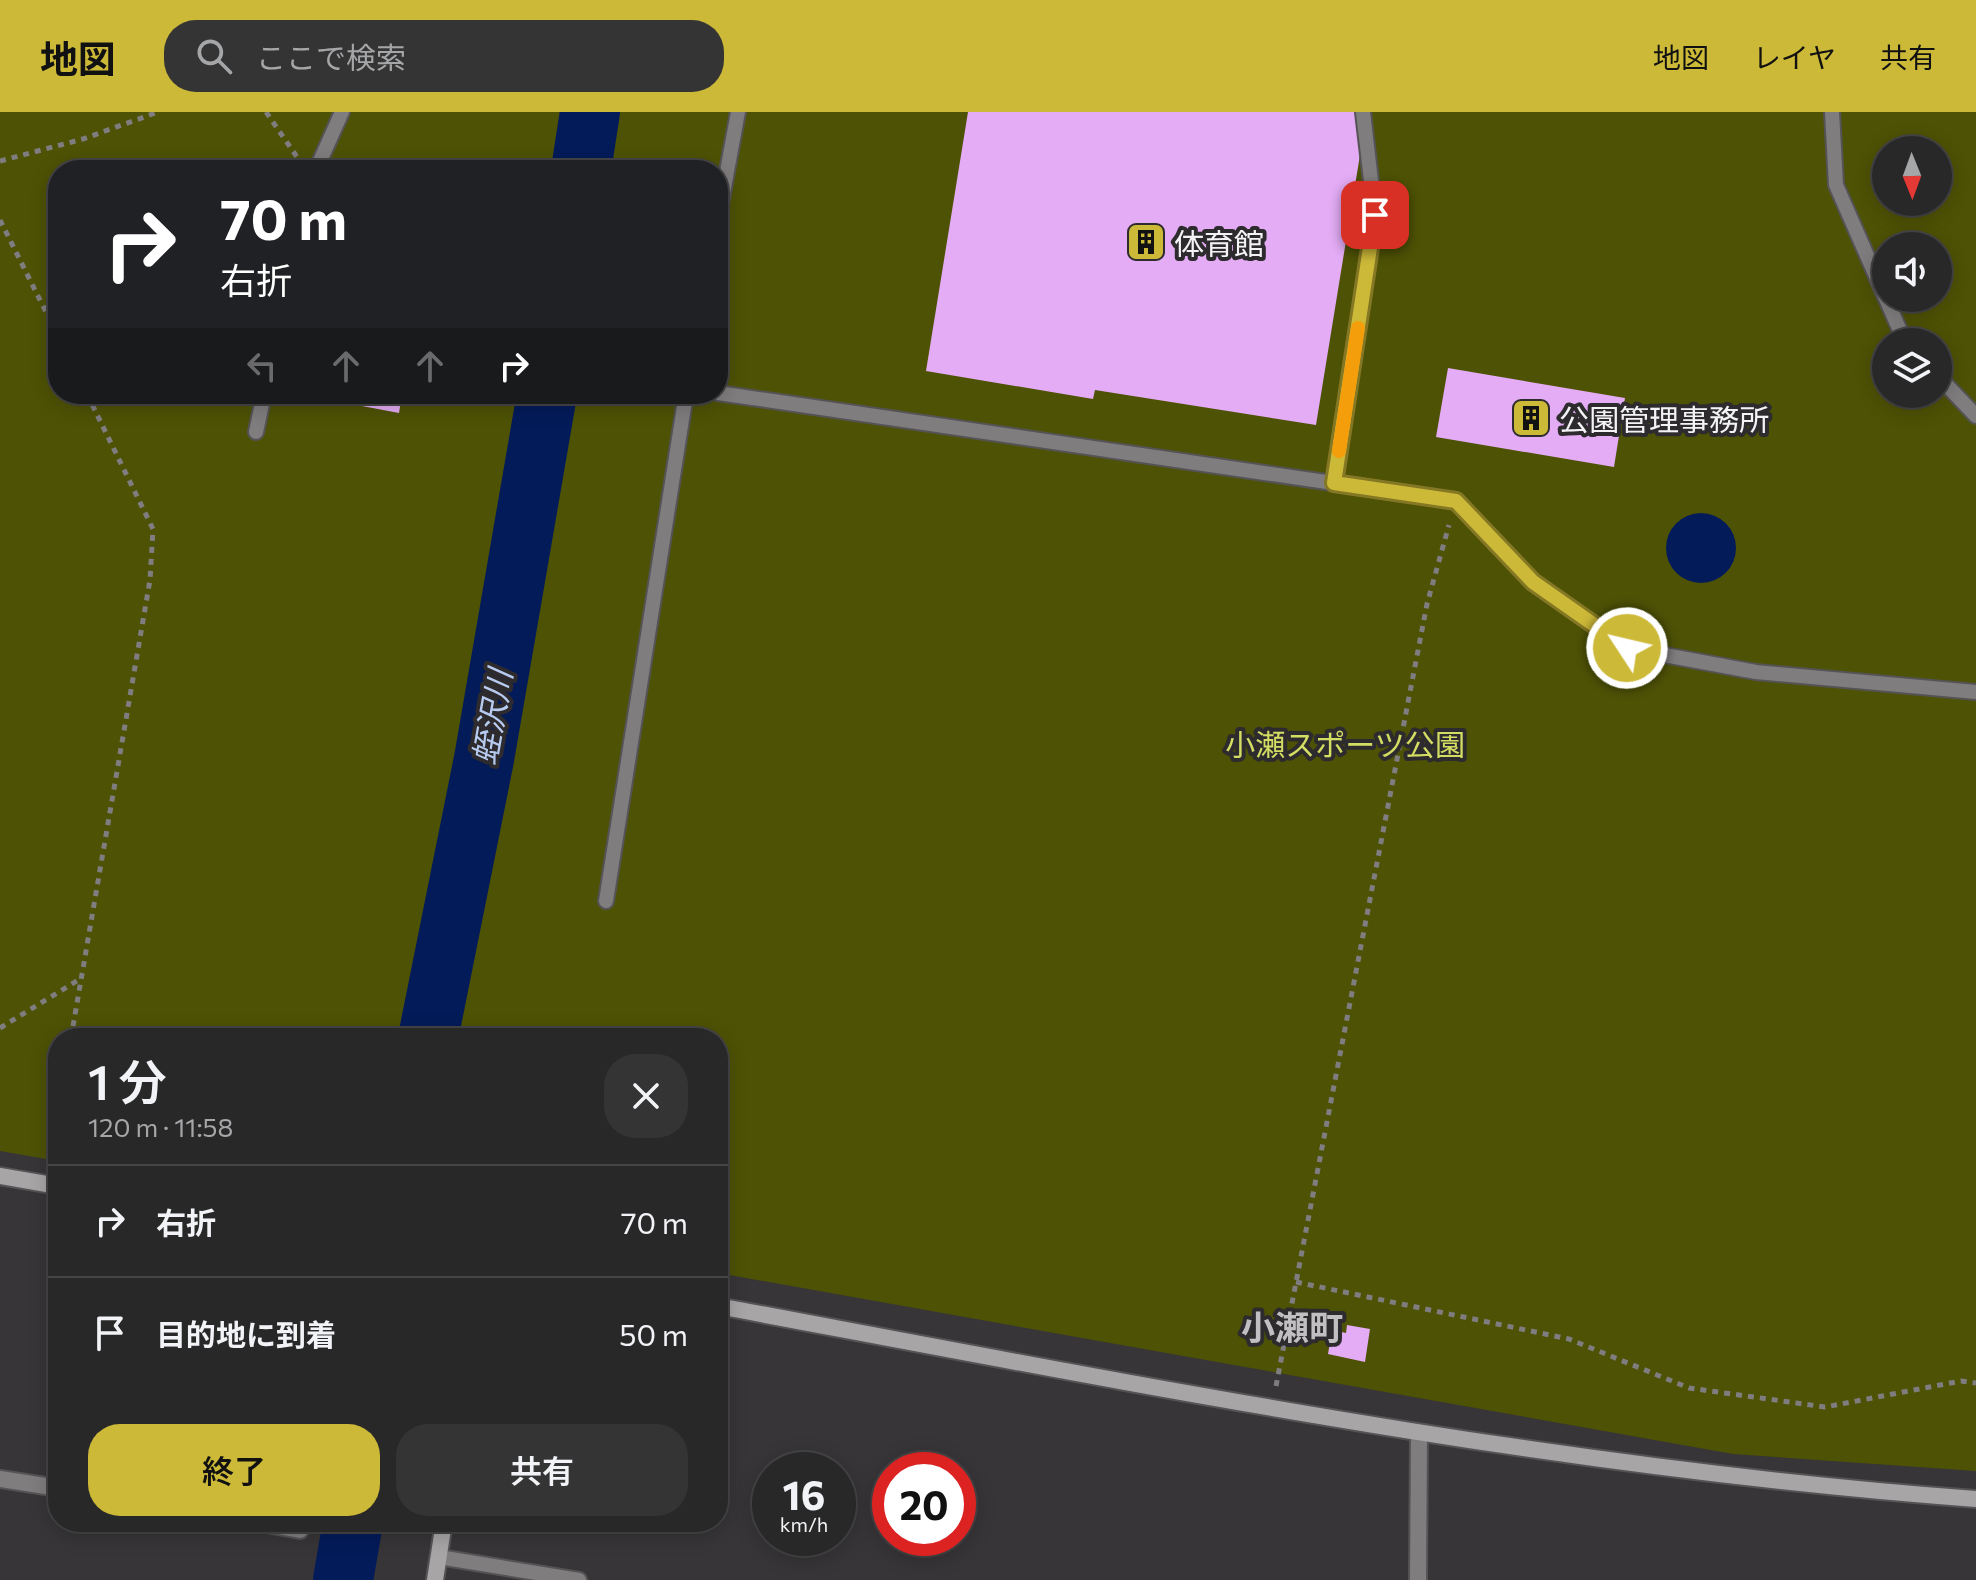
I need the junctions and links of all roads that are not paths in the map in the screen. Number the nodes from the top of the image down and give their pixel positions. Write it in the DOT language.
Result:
graph roads {
  1 [pos="342,112"];
  2 [pos="738,112"];
  3 [pos="1363,112"];
  4 [pos="1832,112"];
  5 [pos="320,160"];
  6 [pos="728,166"];
  7 [pos="1899,328"];
  8 [pos="1952,391"];
  9 [pos="728,394"];
  10 [pos="262,404"];
  11 [pos="684,404"];
  12 [pos="1976,416"];
  13 [pos="256,432"];
  14 [pos="1334,483"];
  15 [pos="1976,692"];
  16 [pos="606,901"];
  17 [pos="0,1176"];
  18 [pos="48,1184"];
  19 [pos="728,1308"];
  20 [pos="1419,1433"];
  21 [pos="0,1479"];
  22 [pos="48,1486"];
  23 [pos="1976,1499"];
  24 [pos="443,1532"];
  25 [pos="439,1557"];
  26 [pos="435,1580"];
  27 [pos="579,1580"];
  28 [pos="1418,1580"];
  1 -- 5 [label="lane"];
  2 -- 6 [label="lane"];
  3 -- 14 [label="lane"];
  4 -- 7 [label="lane"];
  8 -- 12 [label="lane"];
  9 -- 14 [label="lane"];
  10 -- 13 [label="lane"];
  11 -- 16 [label="lane"];
  14 -- 15 [label="lane"];
  17 -- 18 [label="street"];
  19 -- 20 [label="street"];
  20 -- 23 [label="street"];
  20 -- 28 [label="street"];
  21 -- 22 [label="street"];
  24 -- 25 [label="street"];
  25 -- 26 [label="street"];
  25 -- 27 [label="lane"];
}
